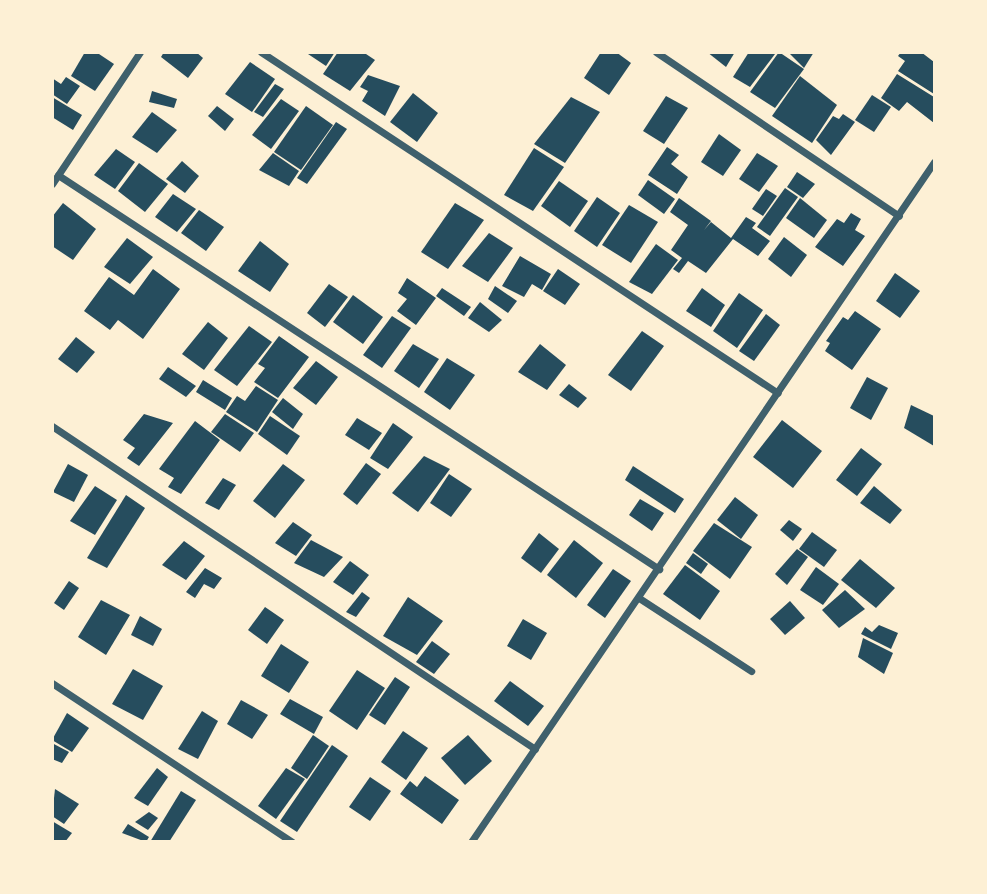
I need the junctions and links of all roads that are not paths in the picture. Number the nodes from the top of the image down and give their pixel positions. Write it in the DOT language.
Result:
graph roads {
  1 [pos="140,52"];
  2 [pos="261,52"];
  3 [pos="656,52"];
  4 [pos="934,162"];
  5 [pos="58,176"];
  6 [pos="52,184"];
  7 [pos="899,216"];
  8 [pos="778,393"];
  9 [pos="52,426"];
  10 [pos="659,569"];
  11 [pos="639,598"];
  12 [pos="751,671"];
  13 [pos="52,683"];
  14 [pos="535,749"];
  15 [pos="292,842"];
  16 [pos="471,842"];
  1 -- 5 [label="street"];
  2 -- 8 [label="street"];
  3 -- 7 [label="street"];
  4 -- 7 [label="street"];
  5 -- 6 [label="street"];
  5 -- 10 [label="street"];
  7 -- 8 [label="street"];
  8 -- 10 [label="street"];
  9 -- 14 [label="street"];
  10 -- 11 [label="street"];
  11 -- 12 [label="street"];
  11 -- 14 [label="street"];
  13 -- 15 [label="street"];
  14 -- 16 [label="street"];
}
